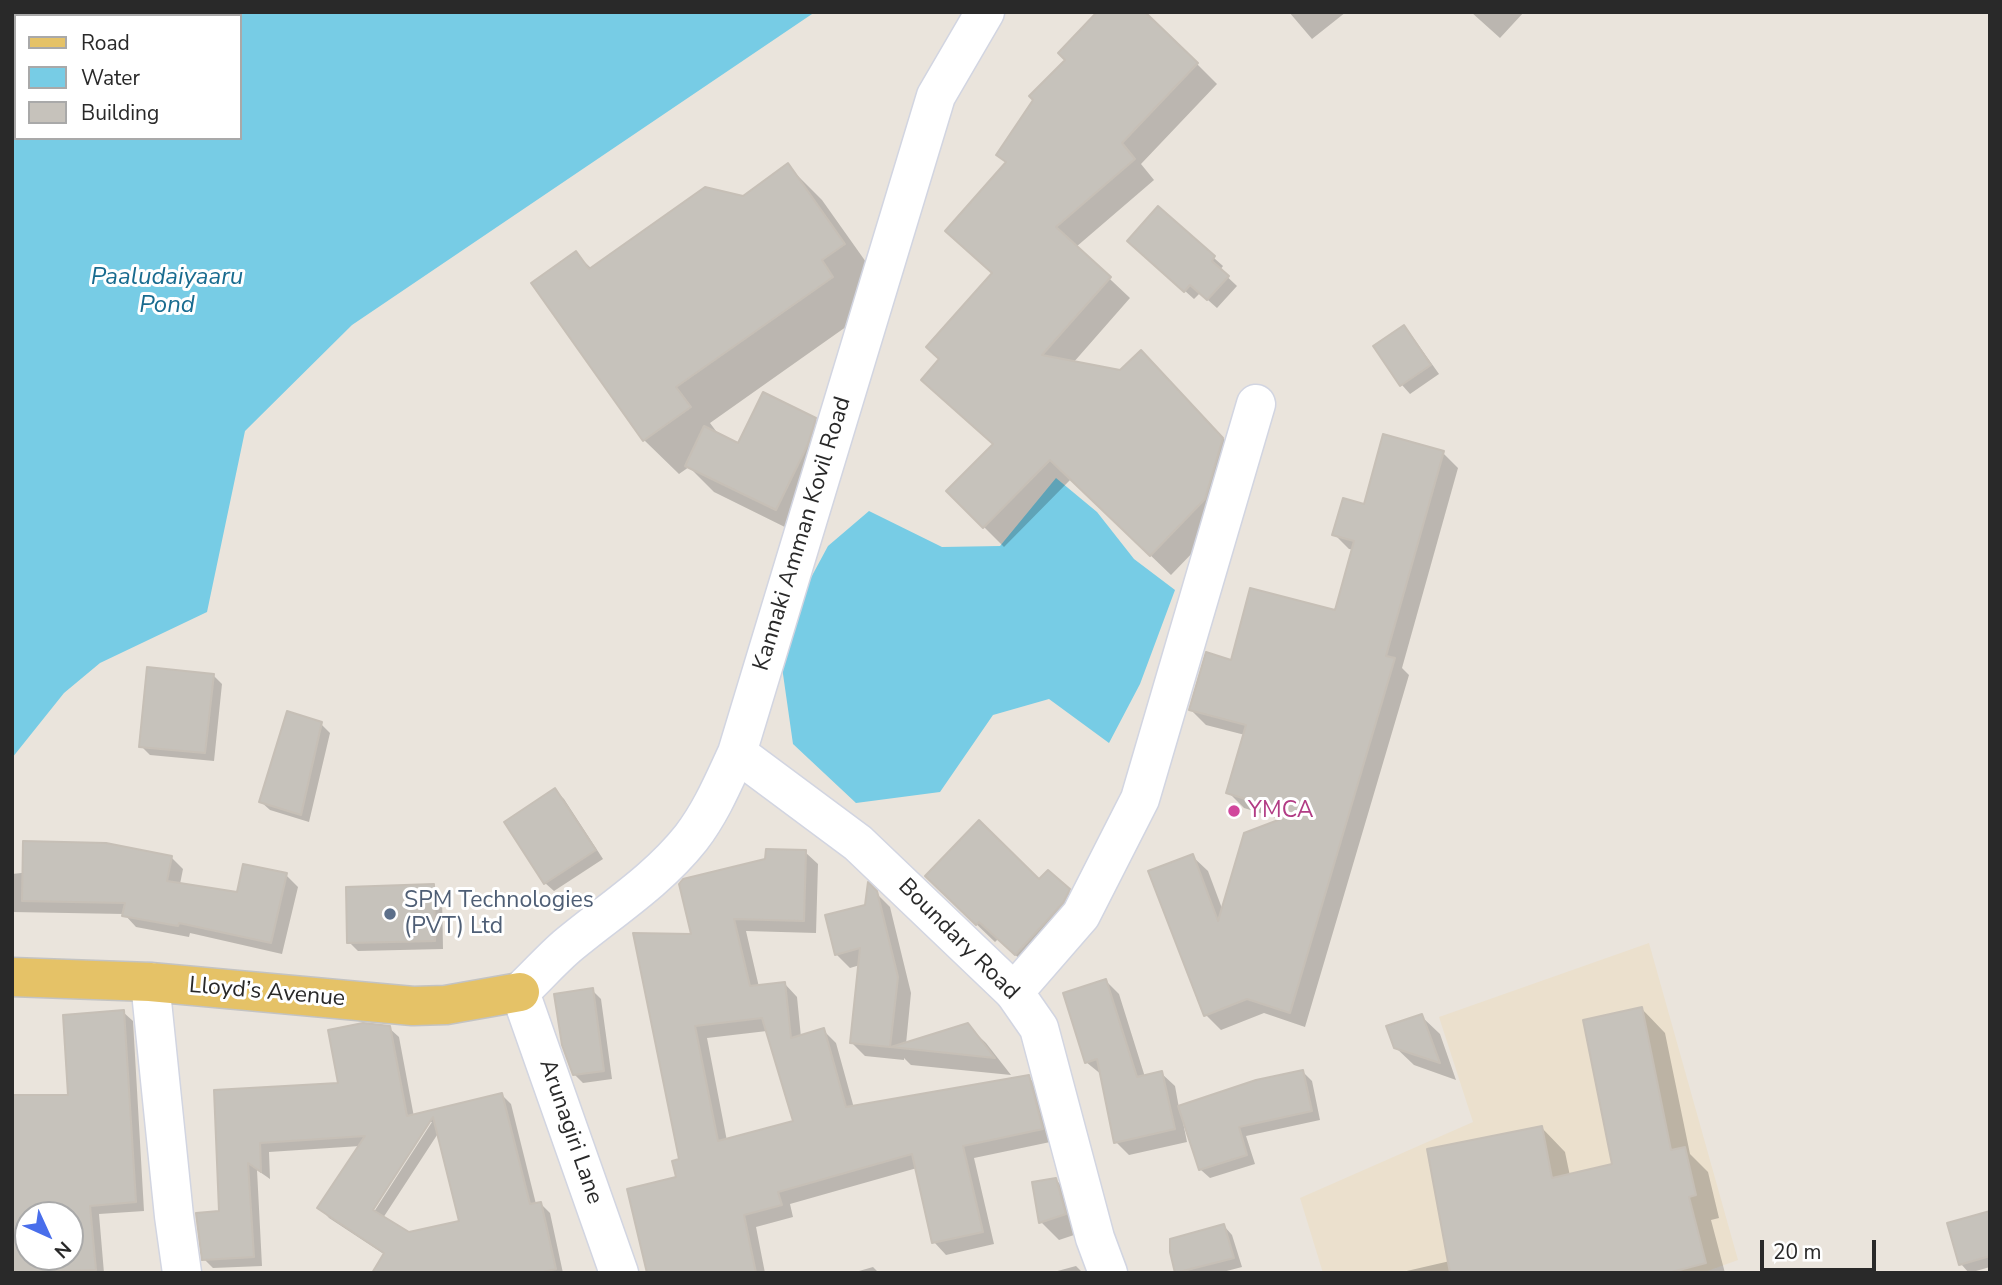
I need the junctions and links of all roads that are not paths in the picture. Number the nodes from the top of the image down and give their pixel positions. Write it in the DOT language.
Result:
graph roads {
  1 [pos="985,12"];
  2 [pos="1256,404"];
  3 [pos="737,753"];
  4 [pos="12,977"];
  5 [pos="150,982"];
  6 [pos="520,992"];
  7 [pos="1014,992"];
  8 [pos="182,1273"];
  9 [pos="619,1273"];
  10 [pos="1108,1273"];
  1 -- 3 [label="main road, Kannaki Amman Kovil Road"];
  2 -- 7 [label="main road"];
  3 -- 6 [label="main road, Kannaki Amman Kovil Road"];
  3 -- 7 [label="main road, Boundary Road"];
  4 -- 5 [label="main road, Lloyd’s Avenue"];
  5 -- 6 [label="main road, Lloyd’s Avenue"];
  5 -- 8 [label="main road"];
  6 -- 9 [label="main road, Arunagiri Lane"];
  7 -- 10 [label="main road, Boundary Road"];
}
